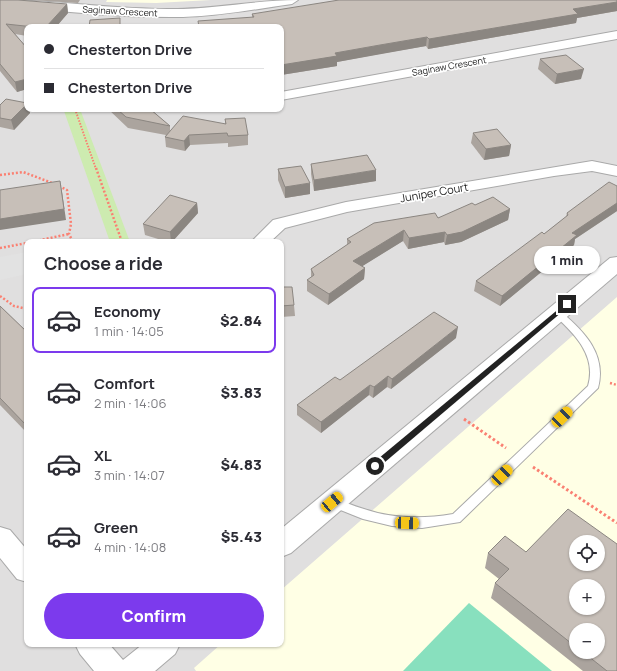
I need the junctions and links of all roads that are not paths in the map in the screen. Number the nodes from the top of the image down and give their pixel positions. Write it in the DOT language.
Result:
graph roads {
  1 [pos="292,0"];
  2 [pos="0,2"];
  3 [pos="617,35"];
  4 [pos="284,95"];
  5 [pos="617,170"];
  6 [pos="263,239"];
  7 [pos="617,263"];
  8 [pos="557,313"];
  9 [pos="332,502"];
  10 [pos="0,538"];
  11 [pos="284,542"];
  12 [pos="24,566"];
  13 [pos="93,647"];
  14 [pos="161,647"];
  15 [pos="113,671"];
  16 [pos="133,671"];
  1 -- 2 [label="street, Saginaw Crescent"];
  3 -- 4 [label="street, Saginaw Crescent"];
  5 -- 6 [label="street, Juniper Court"];
  7 -- 8 [label="street"];
  8 -- 9 [label="street"];
  8 -- 9 [label="lane"];
  9 -- 11 [label="street"];
  10 -- 12 [label="street"];
  13 -- 15 [label="street"];
  14 -- 16 [label="street"];
}
